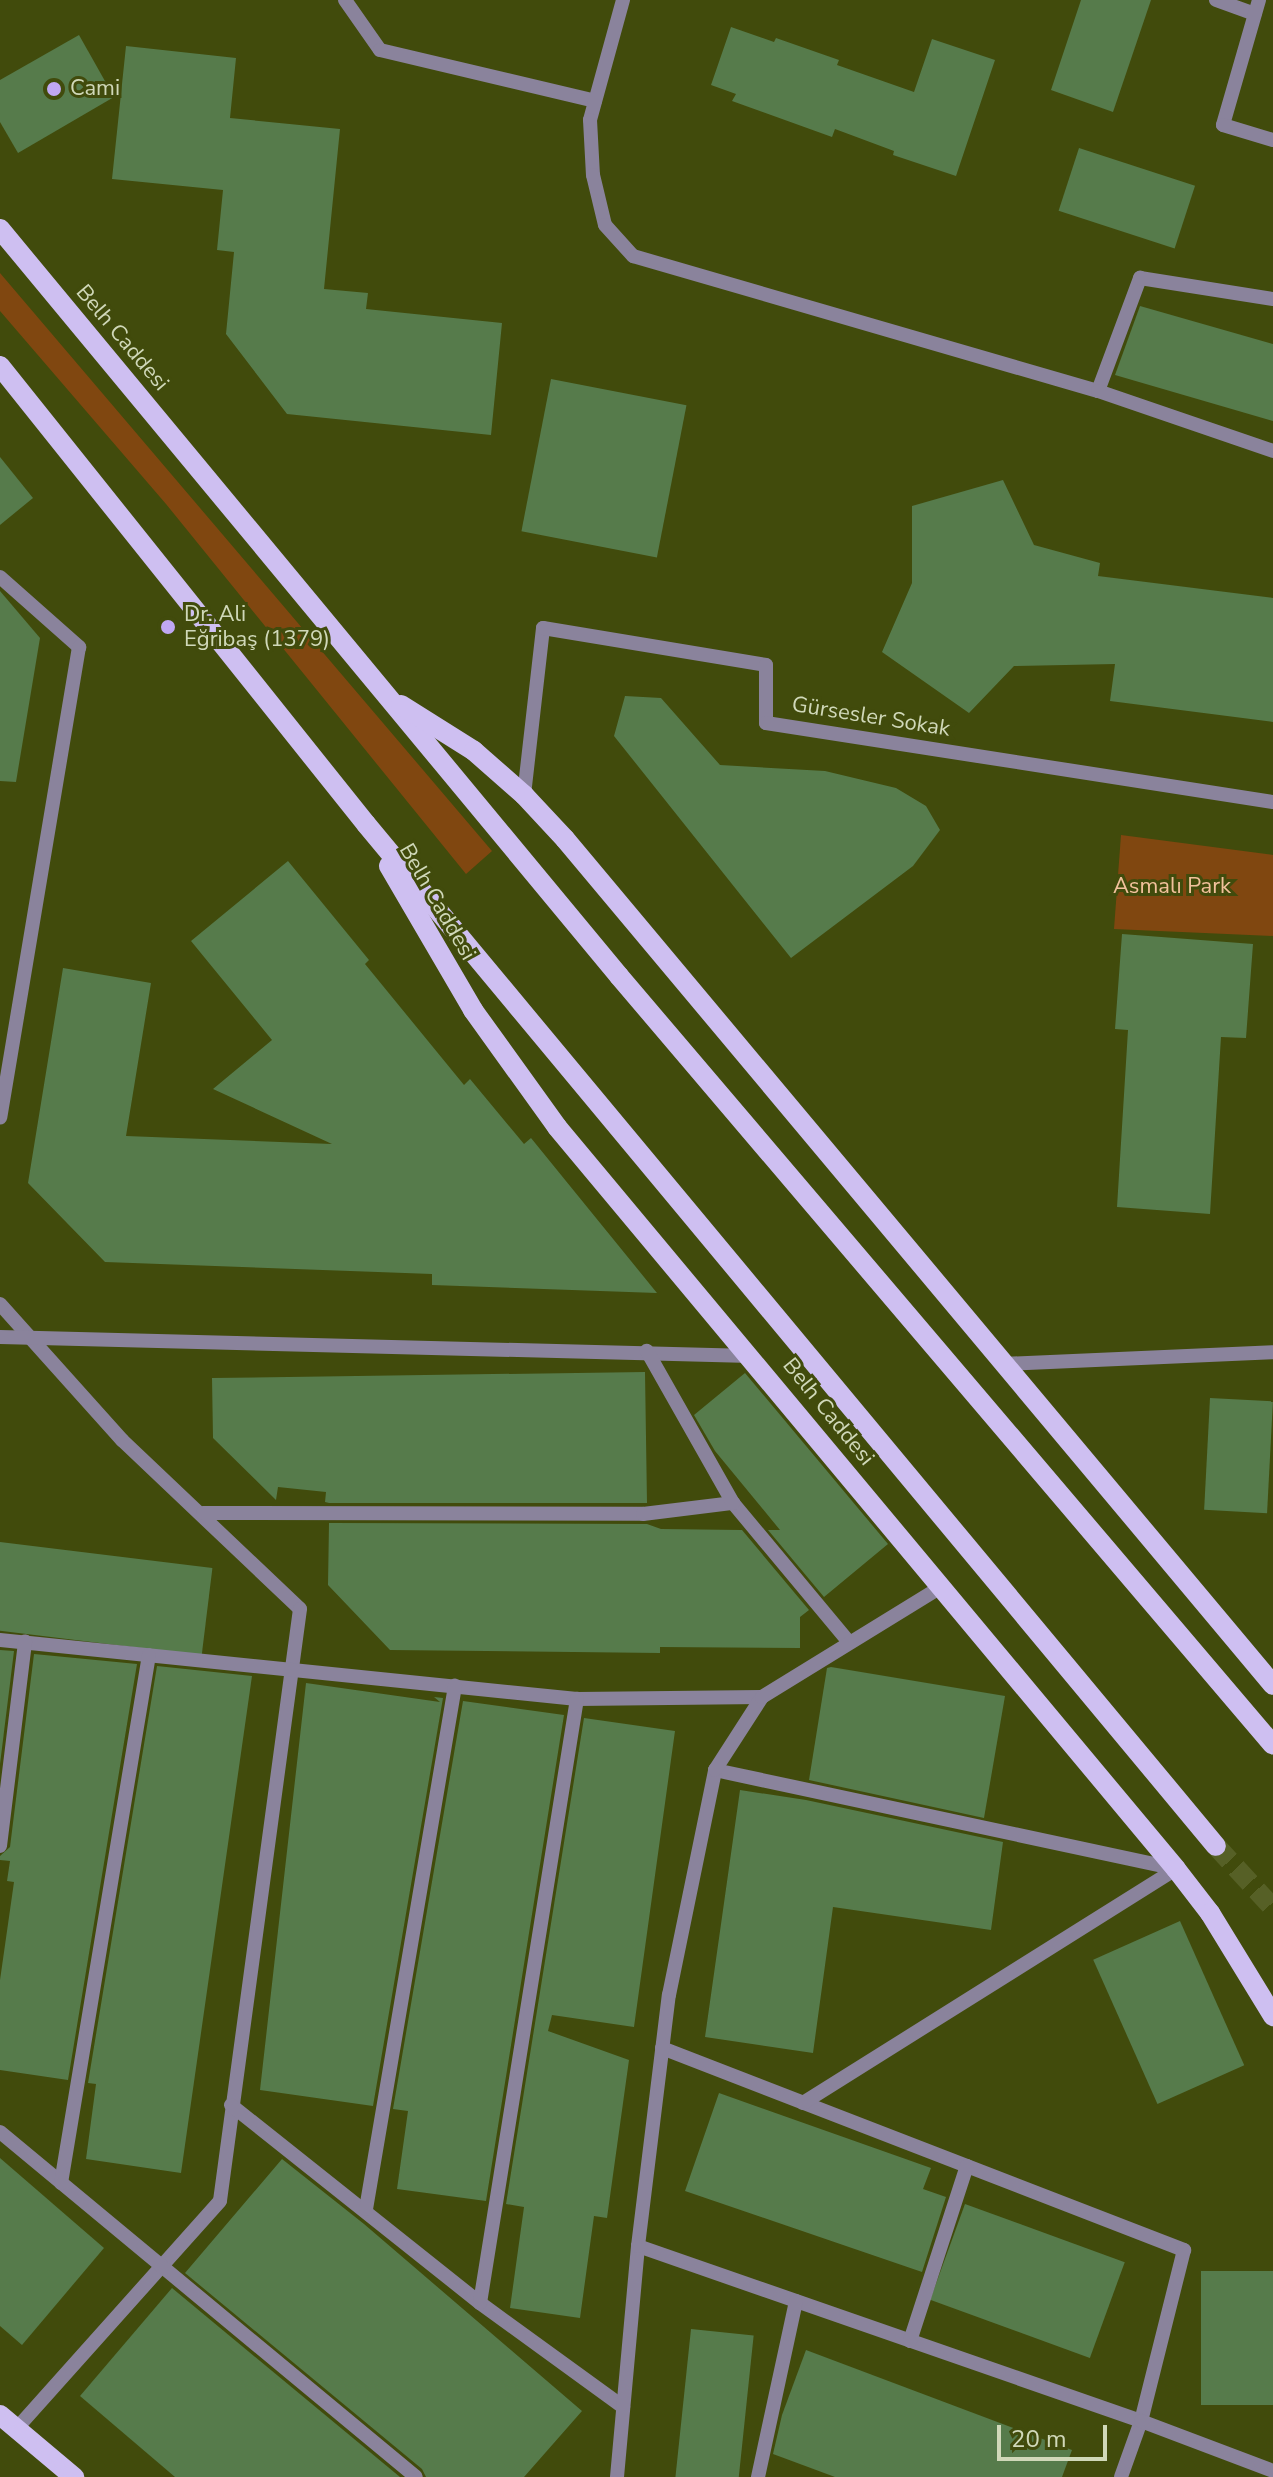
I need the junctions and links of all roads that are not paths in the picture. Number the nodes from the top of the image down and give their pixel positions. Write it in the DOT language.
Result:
graph roads {
  1 [pos="345,0"];
  2 [pos="623,0"];
  3 [pos="1216,0"];
  4 [pos="1257,7"];
  5 [pos="595,101"];
  6 [pos="1273,140"];
  7 [pos="0,229"];
  8 [pos="1273,299"];
  9 [pos="0,366"];
  10 [pos="1098,391"];
  11 [pos="1273,451"];
  12 [pos="0,577"];
  13 [pos="391,699"];
  14 [pos="524,795"];
  15 [pos="1273,802"];
  16 [pos="366,824"];
  17 [pos="0,1117"];
  18 [pos="0,1304"];
  19 [pos="0,1337"];
  20 [pos="30,1337"];
  21 [pos="647,1351"];
  22 [pos="1273,1352"];
  23 [pos="751,1356"];
  24 [pos="1003,1364"];
  25 [pos="733,1503"];
  26 [pos="203,1513"];
  27 [pos="941,1587"];
  28 [pos="0,1640"];
  29 [pos="25,1642"];
  30 [pos="849,1642"];
  31 [pos="149,1655"];
  32 [pos="291,1669"];
  33 [pos="1273,1685"];
  34 [pos="455,1686"];
  35 [pos="762,1697"];
  36 [pos="577,1699"];
  37 [pos="1273,1745"];
  38 [pos="715,1770"];
  39 [pos="0,1846"];
  40 [pos="1216,1846"];
  41 [pos="1176,1869"];
  42 [pos="1273,2016"];
  43 [pos="662,2048"];
  44 [pos="803,2103"];
  45 [pos="231,2105"];
  46 [pos="0,2132"];
  47 [pos="967,2166"];
  48 [pos="61,2183"];
  49 [pos="366,2209"];
  50 [pos="638,2246"];
  51 [pos="161,2265"];
  52 [pos="796,2301"];
  53 [pos="480,2303"];
  54 [pos="910,2341"];
  55 [pos="623,2407"];
  56 [pos="0,2415"];
  57 [pos="1141,2421"];
  58 [pos="16,2429"];
  59 [pos="1273,2471"];
  60 [pos="74,2477"];
  61 [pos="416,2477"];
  62 [pos="617,2477"];
  63 [pos="758,2477"];
  64 [pos="1121,2477"];
  1 -- 5 [label="street"];
  2 -- 5 [label="street"];
  3 -- 4 [label="street"];
  4 -- 6 [label="street"];
  5 -- 10 [label="street"];
  7 -- 13 [label="main road, Belh Caddesi"];
  8 -- 10 [label="street"];
  9 -- 16 [label="main road, Belh Caddesi"];
  10 -- 11 [label="street"];
  12 -- 17 [label="street"];
  13 -- 14 [label="main road, Belh Caddesi"];
  13 -- 37 [label="main road, Belh Caddesi"];
  14 -- 15 [label="street, Gürsesler Sokak"];
  14 -- 24 [label="main road, Belh Caddesi"];
  16 -- 23 [label="main road, Belh Caddesi"];
  16 -- 40 [label="main road, Belh Caddesi"];
  18 -- 20 [label="street"];
  19 -- 20 [label="street"];
  20 -- 21 [label="street"];
  20 -- 26 [label="street"];
  21 -- 23 [label="street"];
  21 -- 25 [label="street"];
  22 -- 24 [label="street"];
  23 -- 27 [label="main road, Belh Caddesi"];
  24 -- 33 [label="main road, Belh Caddesi"];
  25 -- 26 [label="street"];
  25 -- 30 [label="street"];
  26 -- 32 [label="street"];
  27 -- 30 [label="street"];
  27 -- 41 [label="main road, Belh Caddesi"];
  28 -- 29 [label="street"];
  29 -- 31 [label="street"];
  29 -- 39 [label="street"];
  30 -- 35 [label="street"];
  31 -- 32 [label="street"];
  31 -- 48 [label="street"];
  32 -- 34 [label="street"];
  32 -- 45 [label="street"];
  34 -- 36 [label="street"];
  34 -- 49 [label="street"];
  35 -- 36 [label="street"];
  35 -- 38 [label="street"];
  36 -- 53 [label="street"];
  38 -- 41 [label="street"];
  38 -- 43 [label="street"];
  41 -- 42 [label="main road, Belh Caddesi"];
  41 -- 44 [label="street"];
  43 -- 44 [label="street"];
  43 -- 50 [label="street"];
  44 -- 47 [label="street"];
  45 -- 49 [label="street"];
  45 -- 51 [label="street"];
  46 -- 48 [label="street"];
  47 -- 54 [label="street"];
  47 -- 57 [label="street"];
  48 -- 51 [label="street"];
  49 -- 53 [label="street"];
  50 -- 52 [label="street"];
  50 -- 55 [label="street"];
  51 -- 58 [label="street"];
  51 -- 61 [label="street"];
  52 -- 54 [label="street"];
  52 -- 63 [label="street"];
  53 -- 55 [label="street"];
  54 -- 57 [label="street"];
  55 -- 62 [label="street"];
  56 -- 58 [label="main road"];
  57 -- 59 [label="street"];
  57 -- 64 [label="street"];
  58 -- 60 [label="main road"];
}
